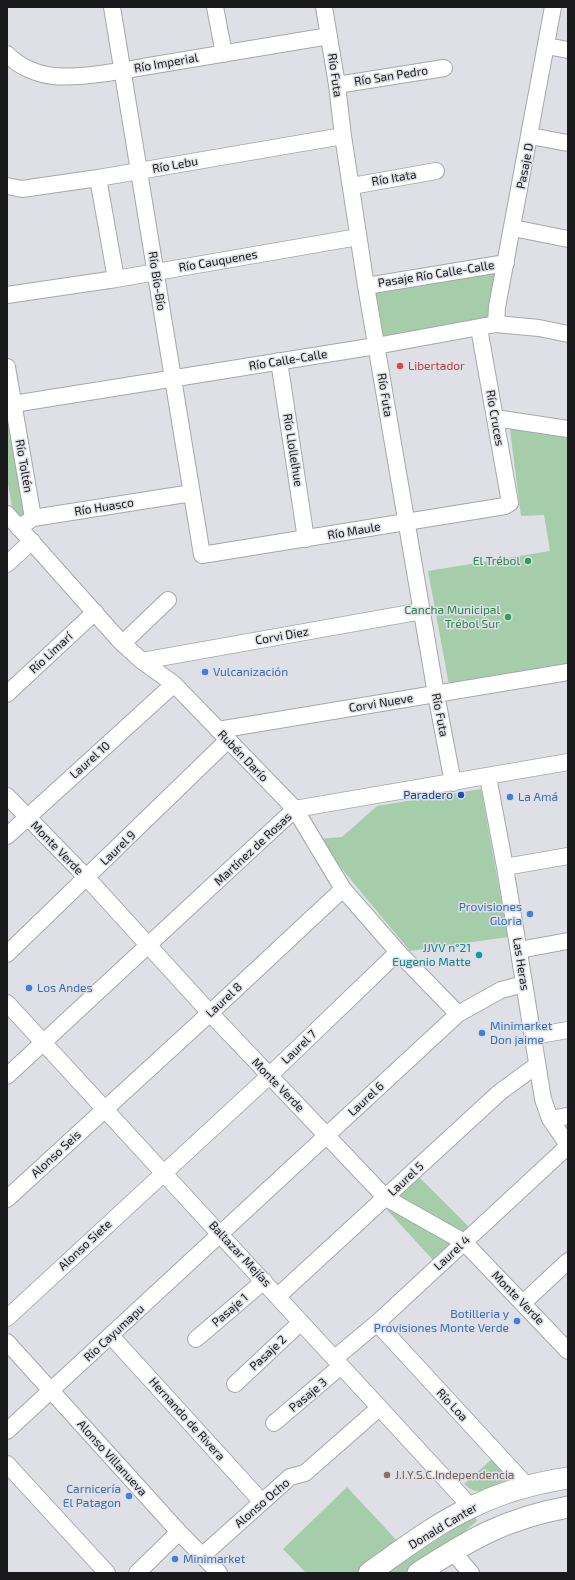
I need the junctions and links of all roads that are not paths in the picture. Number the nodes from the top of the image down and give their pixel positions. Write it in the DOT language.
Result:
graph roads {
  1 [pos="112,7"];
  2 [pos="215,7"];
  3 [pos="324,7"];
  4 [pos="553,7"];
  5 [pos="329,36"];
  6 [pos="546,46"];
  7 [pos="568,50"];
  8 [pos="7,54"];
  9 [pos="224,54"];
  10 [pos="444,68"];
  11 [pos="122,71"];
  12 [pos="337,85"];
  13 [pos="343,136"];
  14 [pos="530,136"];
  15 [pos="568,144"];
  16 [pos="139,171"];
  17 [pos="436,171"];
  18 [pos="98,178"];
  19 [pos="7,186"];
  20 [pos="352,186"];
  21 [pos="513,228"];
  22 [pos="358,238"];
  23 [pos="568,239"];
  24 [pos="506,263"];
  25 [pos="156,272"];
  26 [pos="116,279"];
  27 [pos="366,286"];
  28 [pos="7,295"];
  29 [pos="496,324"];
  30 [pos="479,328"];
  31 [pos="568,334"];
  32 [pos="376,346"];
  33 [pos="279,361"];
  34 [pos="7,367"];
  35 [pos="173,378"];
  36 [pos="10,404"];
  37 [pos="496,418"];
  38 [pos="568,428"];
  39 [pos="192,493"];
  40 [pos="505,506"];
  41 [pos="7,514"];
  42 [pos="33,518"];
  43 [pos="406,522"];
  44 [pos="19,528"];
  45 [pos="306,539"];
  46 [pos="32,541"];
  47 [pos="202,555"];
  48 [pos="7,564"];
  49 [pos="168,600"];
  50 [pos="422,611"];
  51 [pos="95,612"];
  52 [pos="123,643"];
  53 [pos="142,661"];
  54 [pos="568,672"];
  55 [pos="174,684"];
  56 [pos="7,694"];
  57 [pos="436,694"];
  58 [pos="223,735"];
  59 [pos="568,762"];
  60 [pos="488,777"];
  61 [pos="453,783"];
  62 [pos="7,796"];
  63 [pos="295,810"];
  64 [pos="28,817"];
  65 [pos="7,836"];
  66 [pos="568,856"];
  67 [pos="505,867"];
  68 [pos="87,878"];
  69 [pos="342,888"];
  70 [pos="568,941"];
  71 [pos="148,946"];
  72 [pos="519,950"];
  73 [pos="398,952"];
  74 [pos="7,954"];
  75 [pos="524,984"];
  76 [pos="7,1003"];
  77 [pos="210,1014"];
  78 [pos="458,1014"];
  79 [pos="568,1030"];
  80 [pos="533,1036"];
  81 [pos="44,1042"];
  82 [pos="538,1065"];
  83 [pos="7,1076"];
  84 [pos="269,1076"];
  85 [pos="104,1109"];
  86 [pos="568,1116"];
  87 [pos="550,1119"];
  88 [pos="327,1136"];
  89 [pos="568,1146"];
  90 [pos="164,1172"];
  91 [pos="386,1198"];
  92 [pos="7,1199"];
  93 [pos="220,1234"];
  94 [pos="464,1242"];
  95 [pos="568,1262"];
  96 [pos="264,1280"];
  97 [pos="278,1296"];
  98 [pos="523,1303"];
  99 [pos="7,1318"];
  100 [pos="301,1322"];
  101 [pos="377,1323"];
  102 [pos="111,1336"];
  103 [pos="196,1339"];
  104 [pos="7,1342"];
  105 [pos="568,1351"];
  106 [pos="338,1362"];
  107 [pos="235,1384"];
  108 [pos="51,1391"];
  109 [pos="379,1408"];
  110 [pos="274,1423"];
  111 [pos="7,1431"];
  112 [pos="7,1464"];
  113 [pos="568,1478"];
  114 [pos="528,1487"];
  115 [pos="262,1502"];
  116 [pos="471,1507"];
  117 [pos="567,1509"];
  118 [pos="179,1532"];
  119 [pos="452,1551"];
  120 [pos="202,1555"];
  121 [pos="107,1573"];
  122 [pos="137,1573"];
  123 [pos="219,1573"];
  124 [pos="369,1573"];
  125 [pos="418,1573"];
  126 [pos="470,1573"];
  1 -- 11 [label="street, Río Bío-Bío"];
  2 -- 9 [label="street"];
  3 -- 5 [label="street, Río Futa"];
  4 -- 6 [label="street, Pasaje D"];
  5 -- 9 [label="street, Río Imperial"];
  5 -- 12 [label="street, Río Futa"];
  6 -- 7 [label="street"];
  6 -- 14 [label="street, Pasaje D"];
  8 -- 11 [label="street, Río Imperial"];
  9 -- 11 [label="street, Río Imperial"];
  10 -- 12 [label="street, Río San Pedro"];
  11 -- 16 [label="street, Río Bío-Bío"];
  12 -- 13 [label="street, Río Futa"];
  13 -- 16 [label="street, Río Lebu"];
  13 -- 20 [label="street, Río Futa"];
  14 -- 15 [label="street"];
  14 -- 21 [label="street, Pasaje D"];
  16 -- 18 [label="street, Río Lebu"];
  16 -- 25 [label="street, Río Bío-Bío"];
  17 -- 20 [label="street, Río Itata"];
  18 -- 19 [label="street, Río Lebu"];
  18 -- 26 [label="street"];
  20 -- 22 [label="street, Río Futa"];
  21 -- 23 [label="street"];
  21 -- 24 [label="street, Pasaje D"];
  22 -- 25 [label="street, Río Cauquenes"];
  22 -- 27 [label="street, Río Futa"];
  24 -- 27 [label="street, Pasaje Río Calle-Calle"];
  24 -- 29 [label="street, Pasaje D"];
  25 -- 26 [label="street, Río Cauquenes"];
  25 -- 35 [label="street, Río Bío-Bío"];
  26 -- 28 [label="street, Río Cauquenes"];
  27 -- 32 [label="street, Río Futa"];
  29 -- 30 [label="street, Río Calle-Calle"];
  29 -- 31 [label="street, Río Calle-Calle"];
  30 -- 32 [label="street, Río Calle-Calle"];
  30 -- 37 [label="street, Río Cruces"];
  32 -- 33 [label="street, Río Calle-Calle"];
  32 -- 43 [label="street, Río Futa"];
  33 -- 35 [label="street, Río Calle-Calle"];
  33 -- 45 [label="street, Río Llollelhue"];
  34 -- 36 [label="street, Río Toltén"];
  35 -- 36 [label="street, Río Calle-Calle"];
  35 -- 39 [label="street, Río Bío-Bío"];
  36 -- 42 [label="street, Río Toltén"];
  37 -- 38 [label="street"];
  37 -- 40 [label="street, Río Cruces"];
  39 -- 42 [label="street, Río Huasco"];
  39 -- 47 [label="street, Río Bío-Bío"];
  40 -- 43 [label="street, Río Maule"];
  41 -- 44 [label="street, Rubén Darío"];
  42 -- 44 [label="street, Río Huasco"];
  43 -- 45 [label="street, Río Maule"];
  43 -- 50 [label="street, Río Futa"];
  44 -- 46 [label="street, Rubén Darío"];
  45 -- 47 [label="street, Río Maule"];
  46 -- 48 [label="street"];
  46 -- 51 [label="street, Rubén Darío"];
  49 -- 52 [label="street"];
  50 -- 53 [label="street, Corvi Diez"];
  50 -- 57 [label="street, Río Futa"];
  51 -- 52 [label="street, Rubén Darío"];
  51 -- 56 [label="street, Río Limarí"];
  52 -- 53 [label="street, Rubén Darío"];
  53 -- 55 [label="street, Rubén Darío"];
  54 -- 57 [label="street, Corvi Nueve"];
  55 -- 58 [label="street, Rubén Darío"];
  55 -- 64 [label="street, Laurel 10"];
  57 -- 58 [label="street, Corvi Nueve"];
  57 -- 61 [label="street, Río Futa"];
  58 -- 63 [label="street, Rubén Darío"];
  58 -- 68 [label="street, Laurel 9"];
  59 -- 60 [label="street, Martínez de Rosas"];
  60 -- 61 [label="street, Martínez de Rosas"];
  60 -- 67 [label="street, Las Heras"];
  61 -- 63 [label="street, Martínez de Rosas"];
  62 -- 64 [label="street, Monte Verde"];
  63 -- 69 [label="street, Rubén Darío"];
  63 -- 71 [label="street, Martínez de Rosas"];
  64 -- 65 [label="street, Laurel 10"];
  64 -- 68 [label="street, Monte Verde"];
  66 -- 67 [label="street"];
  67 -- 72 [label="street, Las Heras"];
  68 -- 71 [label="street, Monte Verde"];
  68 -- 74 [label="street, Laurel 9"];
  69 -- 73 [label="street, Rubén Darío"];
  69 -- 77 [label="street, Laurel 8"];
  70 -- 72 [label="street"];
  71 -- 77 [label="street, Monte Verde"];
  71 -- 81 [label="street, Martínez de Rosas"];
  72 -- 75 [label="street, Las Heras"];
  73 -- 78 [label="street, Rubén Darío"];
  73 -- 84 [label="street, Laurel 7"];
  75 -- 78 [label="street, Laurel 6"];
  75 -- 80 [label="street, Las Heras"];
  76 -- 81 [label="street, Baltazar Mejías"];
  77 -- 84 [label="street, Monte Verde"];
  77 -- 85 [label="street, Laurel 8"];
  78 -- 88 [label="street, Laurel 6"];
  79 -- 80 [label="street"];
  80 -- 82 [label="street, Las Heras"];
  81 -- 83 [label="street, Martínez de Rosas"];
  81 -- 85 [label="street, Baltazar Mejías"];
  82 -- 87 [label="street, Las Heras"];
  82 -- 91 [label="street, Laurel 5"];
  84 -- 88 [label="street, Monte Verde"];
  84 -- 90 [label="street, Laurel 7"];
  85 -- 90 [label="street, Baltazar Mejías"];
  85 -- 92 [label="street, Alonso Seis"];
  86 -- 87 [label="street"];
  87 -- 89 [label="street, Las Heras"];
  88 -- 91 [label="street, Monte Verde"];
  88 -- 93 [label="street, Laurel 6"];
  89 -- 94 [label="street, Laurel 4"];
  90 -- 93 [label="street, Baltazar Mejías"];
  90 -- 99 [label="street, Alonso Siete"];
  91 -- 94 [label="street, Monte Verde"];
  91 -- 97 [label="street, Laurel 5"];
  93 -- 96 [label="street, Baltazar Mejías"];
  93 -- 102 [label="street, Río Cayumapu"];
  94 -- 98 [label="street, Monte Verde"];
  94 -- 101 [label="street, Laurel 4"];
  95 -- 98 [label="street"];
  96 -- 97 [label="street, Baltazar Mejías"];
  96 -- 103 [label="street, Pasaje 1"];
  97 -- 100 [label="street, Baltazar Mejías"];
  98 -- 105 [label="street, Monte Verde"];
  100 -- 106 [label="street, Baltazar Mejías"];
  100 -- 107 [label="street, Pasaje 2"];
  101 -- 106 [label="street, Laurel 4"];
  101 -- 114 [label="street, Río Loa"];
  102 -- 108 [label="street, Río Cayumapu"];
  102 -- 115 [label="street, Hernando de Rivera"];
  104 -- 108 [label="street, Alonso Villanueva"];
  106 -- 109 [label="street, Baltazar Mejías"];
  106 -- 110 [label="street, Pasaje 3"];
  108 -- 111 [label="street, Río Cayumapu"];
  108 -- 118 [label="street, Alonso Villanueva"];
  109 -- 115 [label="street, Alonso Ocho"];
  109 -- 116 [label="street, Baltazar Mejías"];
  112 -- 121 [label="street"];
  113 -- 114 [label="main road, Donald Canter"];
  114 -- 116 [label="main road, Donald Canter"];
  115 -- 120 [label="street, Alonso Ocho"];
  116 -- 124 [label="main road, Donald Canter"];
  117 -- 119 [label="main road"];
  118 -- 120 [label="street, Alonso Villanueva"];
  118 -- 122 [label="street"];
  119 -- 125 [label="main road"];
  119 -- 126 [label="street"];
  120 -- 123 [label="street, Alonso Villanueva"];
}
